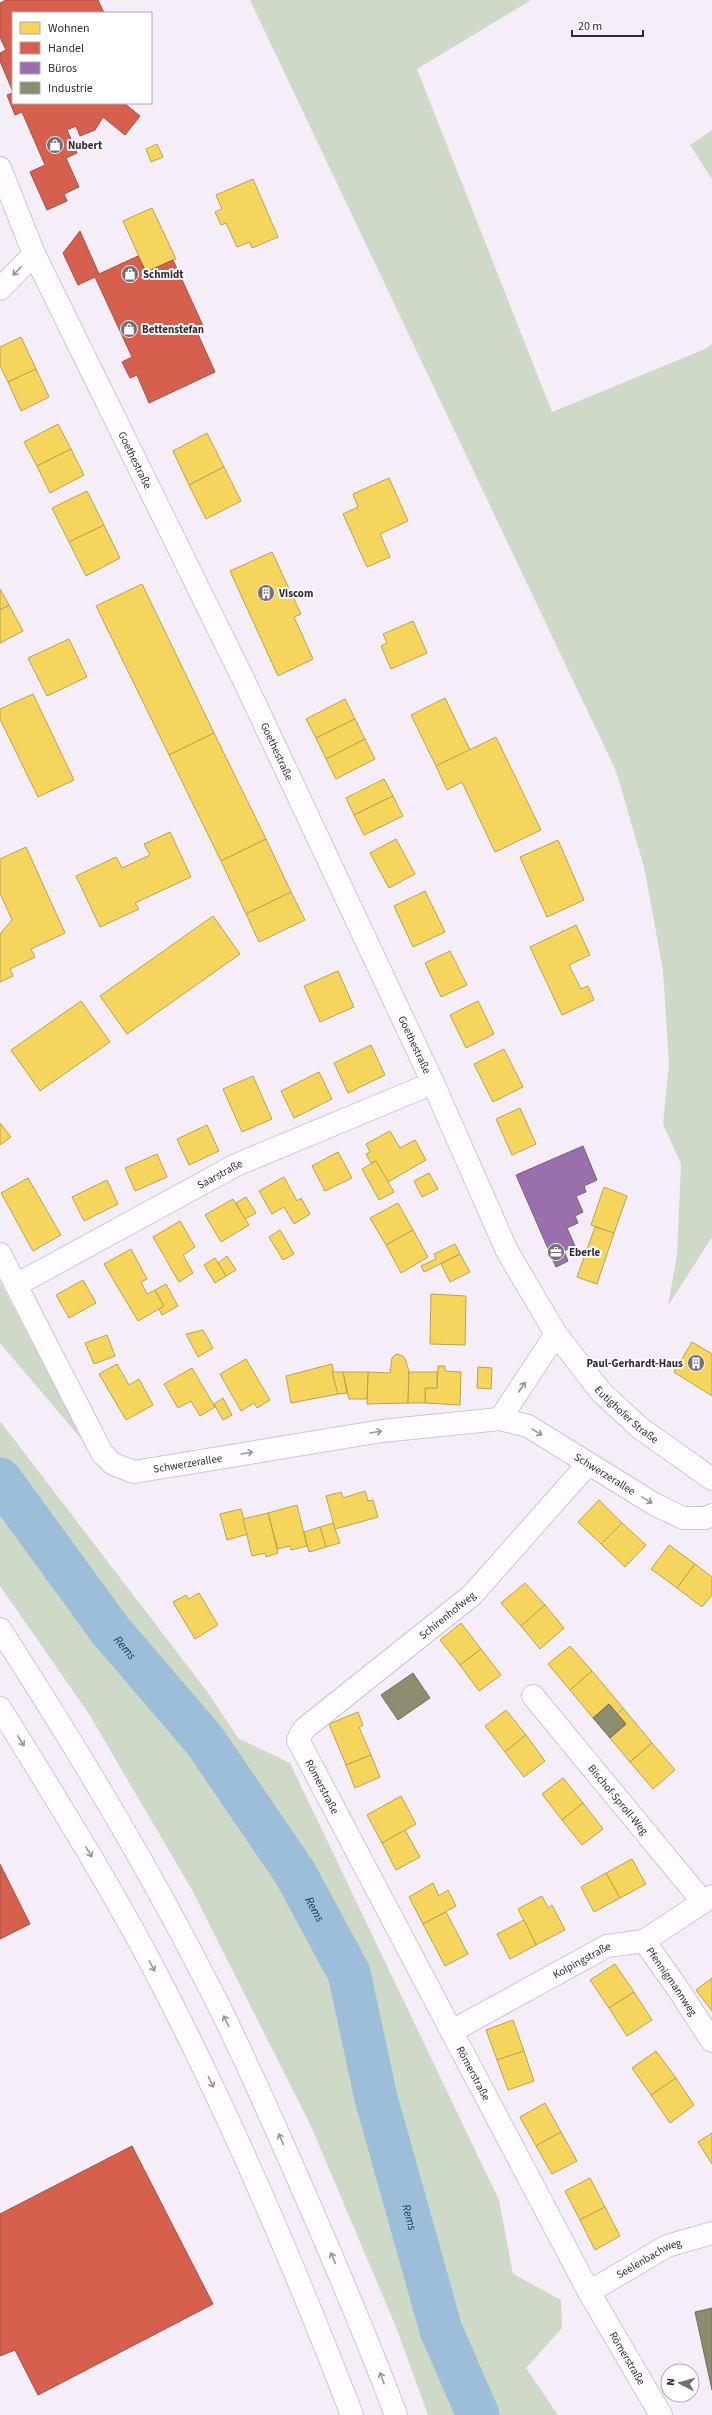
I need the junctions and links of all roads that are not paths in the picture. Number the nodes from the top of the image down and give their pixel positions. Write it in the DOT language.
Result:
graph roads {
  1 [pos="0,168"];
  2 [pos="34,254"];
  3 [pos="0,288"];
  4 [pos="433,1083"];
  5 [pos="0,1254"];
  6 [pos="16,1285"];
  7 [pos="556,1334"];
  8 [pos="500,1419"];
  9 [pos="588,1464"];
  10 [pos="712,1479"];
  11 [pos="712,1515"];
  12 [pos="0,1629"];
  13 [pos="533,1696"];
  14 [pos="0,1708"];
  15 [pos="304,1729"];
  16 [pos="708,1899"];
  17 [pos="644,1941"];
  18 [pos="452,2032"];
  19 [pos="712,2041"];
  20 [pos="712,2233"];
  21 [pos="589,2292"];
  22 [pos="352,2415"];
  23 [pos="396,2415"];
  24 [pos="661,2415"];
  1 -- 2 [label="main road, Goethestraße"];
  2 -- 3 [label="main road, one-way"];
  2 -- 4 [label="main road, Goethestraße"];
  4 -- 6 [label="main road, Saarstraße"];
  4 -- 7 [label="main road, Goethestraße"];
  5 -- 6 [label="main road, Schwerzerallee"];
  6 -- 8 [label="main road, Schwerzerallee, one-way"];
  8 -- 7 [label="main road, one-way"];
  7 -- 10 [label="main road, Eutighofer Straße"];
  8 -- 9 [label="main road, Schwerzerallee, one-way"];
  9 -- 11 [label="main road, Schwerzerallee, one-way"];
  9 -- 15 [label="main road, Schirenhofweg"];
  23 -- 12 [label="main road, one-way"];
  13 -- 16 [label="main road, Bischof-Sproll-Weg"];
  14 -- 22 [label="main road, one-way"];
  15 -- 18 [label="main road, Römerstraße"];
  16 -- 17 [label="main road, Kolpingstraße"];
  17 -- 18 [label="main road, Kolpingstraße"];
  17 -- 19 [label="main road, Pfennigmannweg"];
  18 -- 21 [label="main road, Römerstraße"];
  20 -- 21 [label="main road, Seelenbachweg"];
  21 -- 24 [label="main road, Römerstraße"];
}
